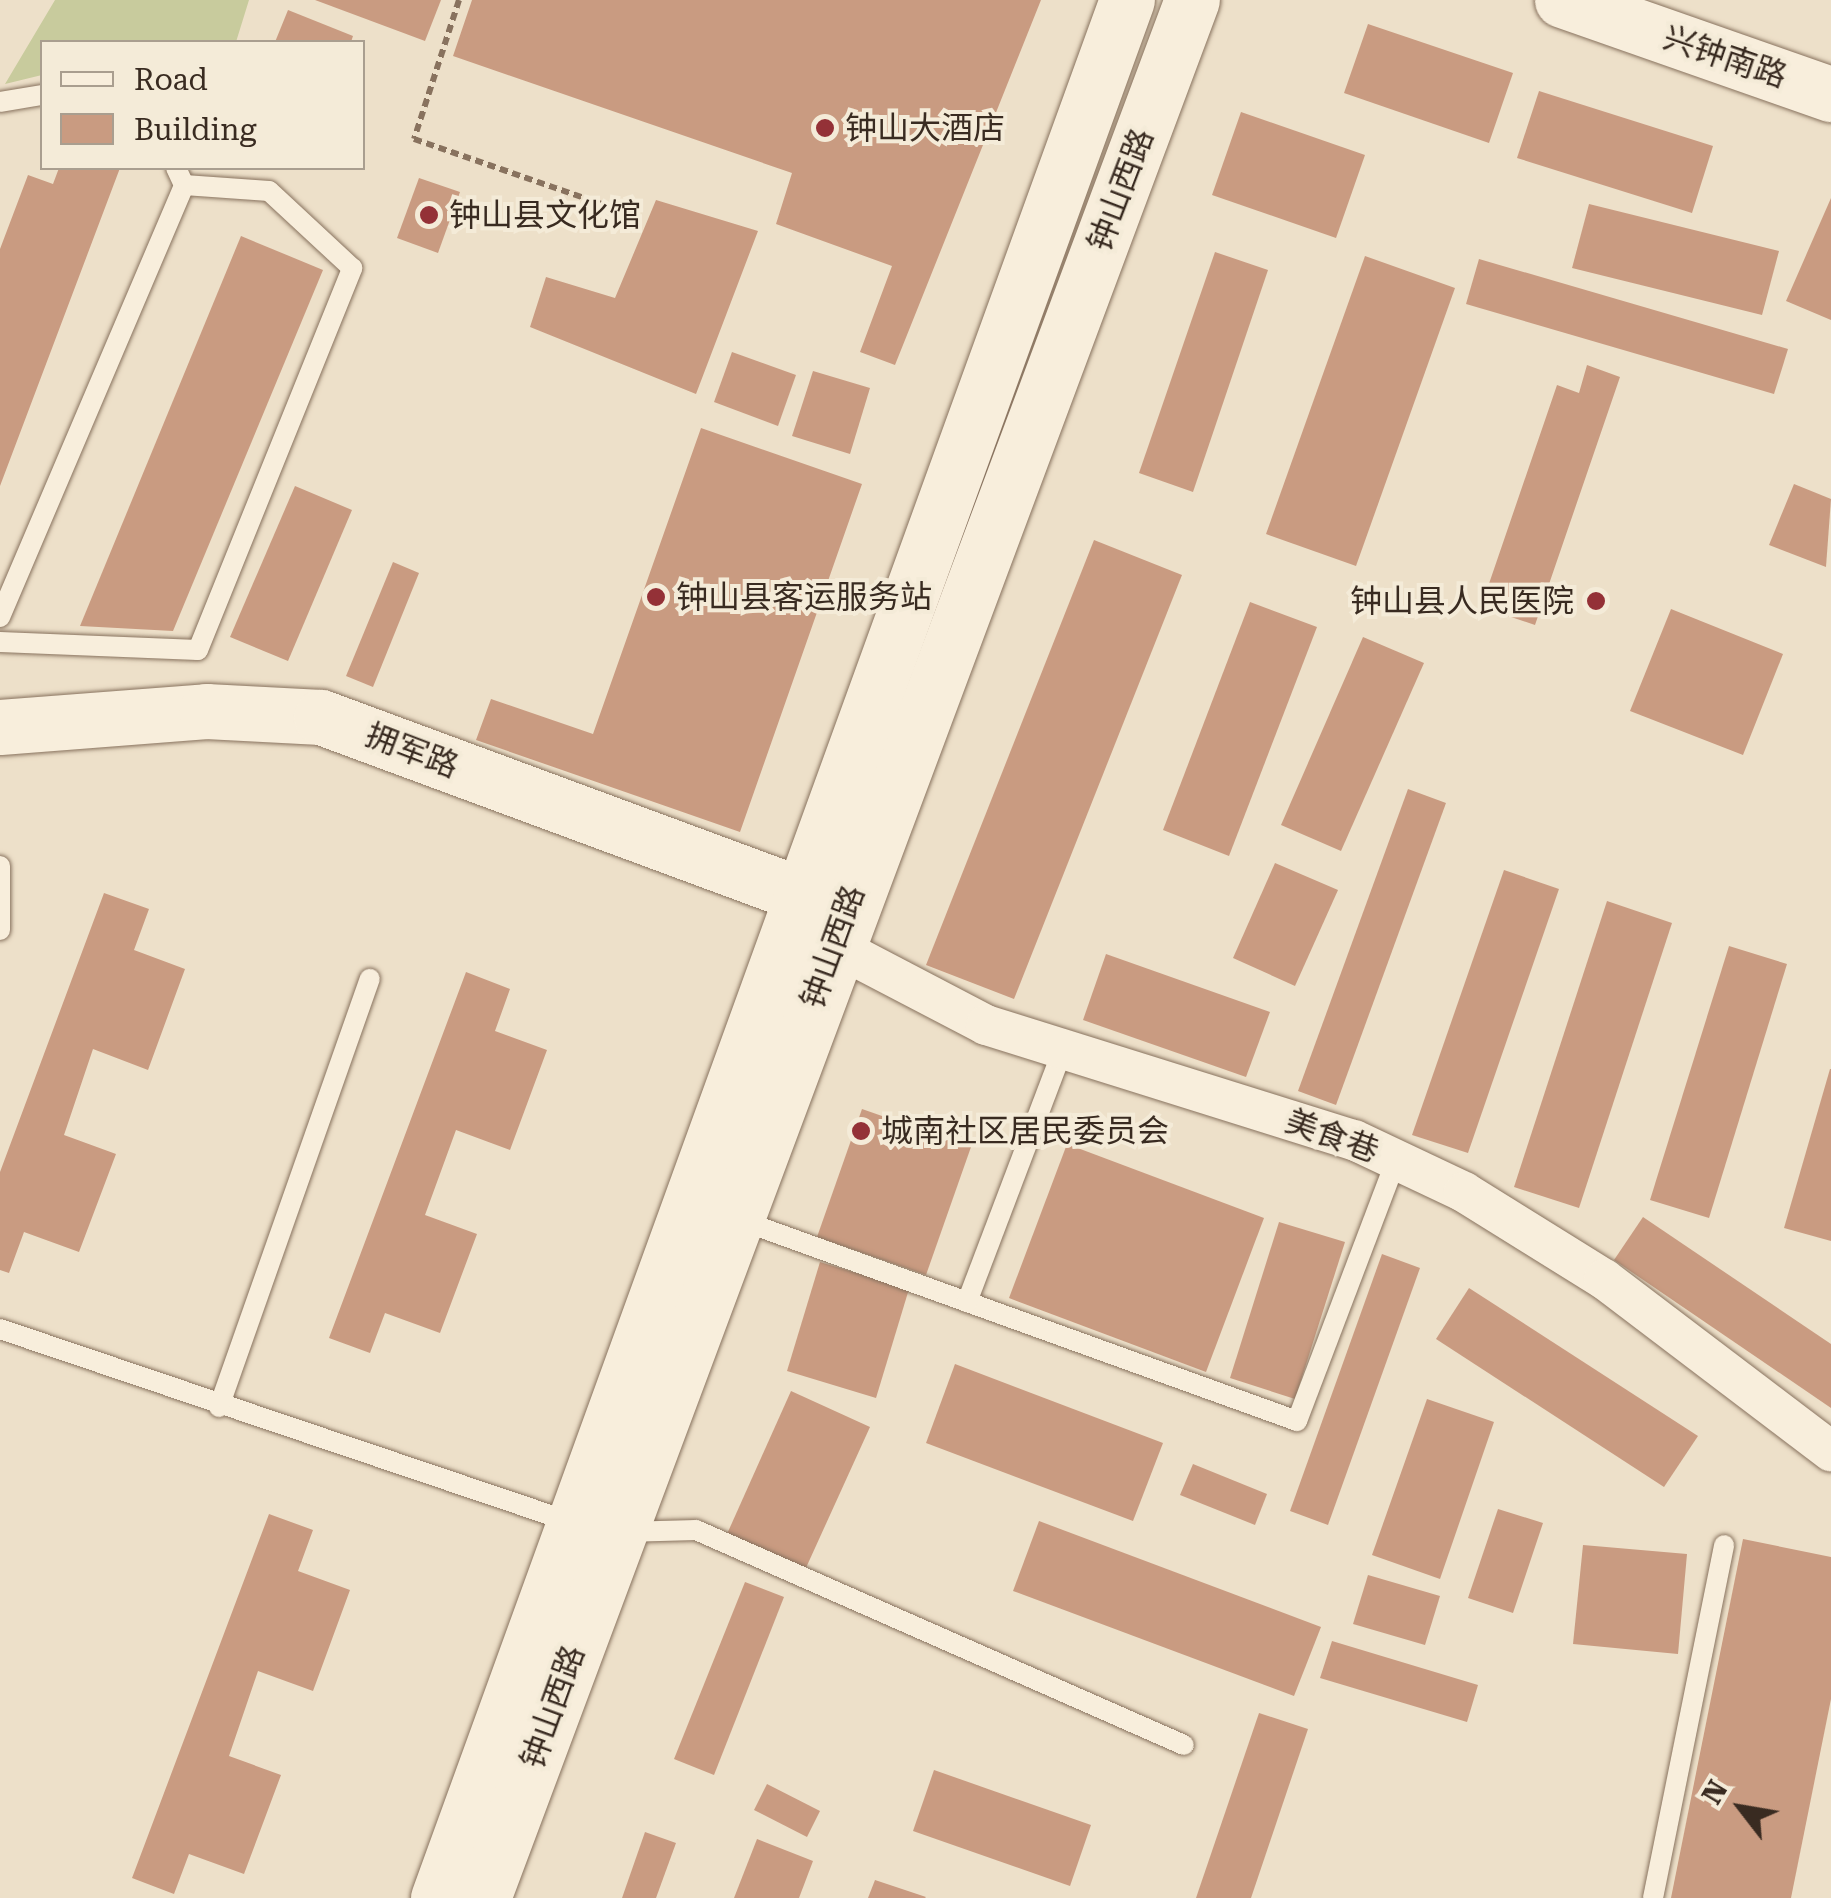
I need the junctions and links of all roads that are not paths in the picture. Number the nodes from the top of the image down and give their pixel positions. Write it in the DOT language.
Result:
graph roads {
  1 [pos="1127,0"];
  2 [pos="1192,0"];
  3 [pos="1224,0"];
  4 [pos="1562,0"];
  5 [pos="1172,56"];
  6 [pos="1831,94"];
  7 [pos="40,96"];
  8 [pos="1,106"];
  9 [pos="180,176"];
  10 [pos="0,616"];
  11 [pos="0,642"];
  12 [pos="0,727"];
  13 [pos="0,866"];
  14 [pos="806,896"];
  15 [pos="0,930"];
  16 [pos="833,945"];
  17 [pos="370,978"];
  18 [pos="1063,1049"];
  19 [pos="1396,1160"];
  20 [pos="733,1218"];
  21 [pos="967,1302"];
  22 [pos="0,1329"];
  23 [pos="220,1407"];
  24 [pos="1831,1451"];
  25 [pos="596,1528"];
  26 [pos="1724,1545"];
  27 [pos="1184,1745"];
  28 [pos="438,1898"];
  29 [pos="483,1898"];
  30 [pos="1653,1898"];
  1 -- 14 [label="main road, 钟山西路"];
  2 -- 5 [label="main road, 钟山西路"];
  3 -- 5 [label="main road"];
  4 -- 6 [label="main road, 兴钟南路"];
  5 -- 16 [label="main road, 钟山西路"];
  7 -- 8 [label="lane"];
  9 -- 10 [label="lane"];
  9 -- 11 [label="lane"];
  12 -- 14 [label="main road, 拥军路"];
  13 -- 15 [label="lane"];
  14 -- 16 [label="street"];
  14 -- 25 [label="main road, 钟山西路"];
  16 -- 18 [label="street, 美食巷"];
  16 -- 20 [label="main road, 钟山西路"];
  17 -- 23 [label="lane"];
  18 -- 19 [label="street, 美食巷"];
  18 -- 21 [label="lane"];
  19 -- 21 [label="lane"];
  19 -- 24 [label="street, 美食巷"];
  20 -- 21 [label="lane"];
  20 -- 25 [label="main road, 钟山西路"];
  22 -- 23 [label="lane"];
  23 -- 25 [label="lane"];
  25 -- 27 [label="lane"];
  25 -- 28 [label="main road, 钟山西路"];
  25 -- 29 [label="main road, 钟山西路"];
  26 -- 30 [label="lane"];
}
